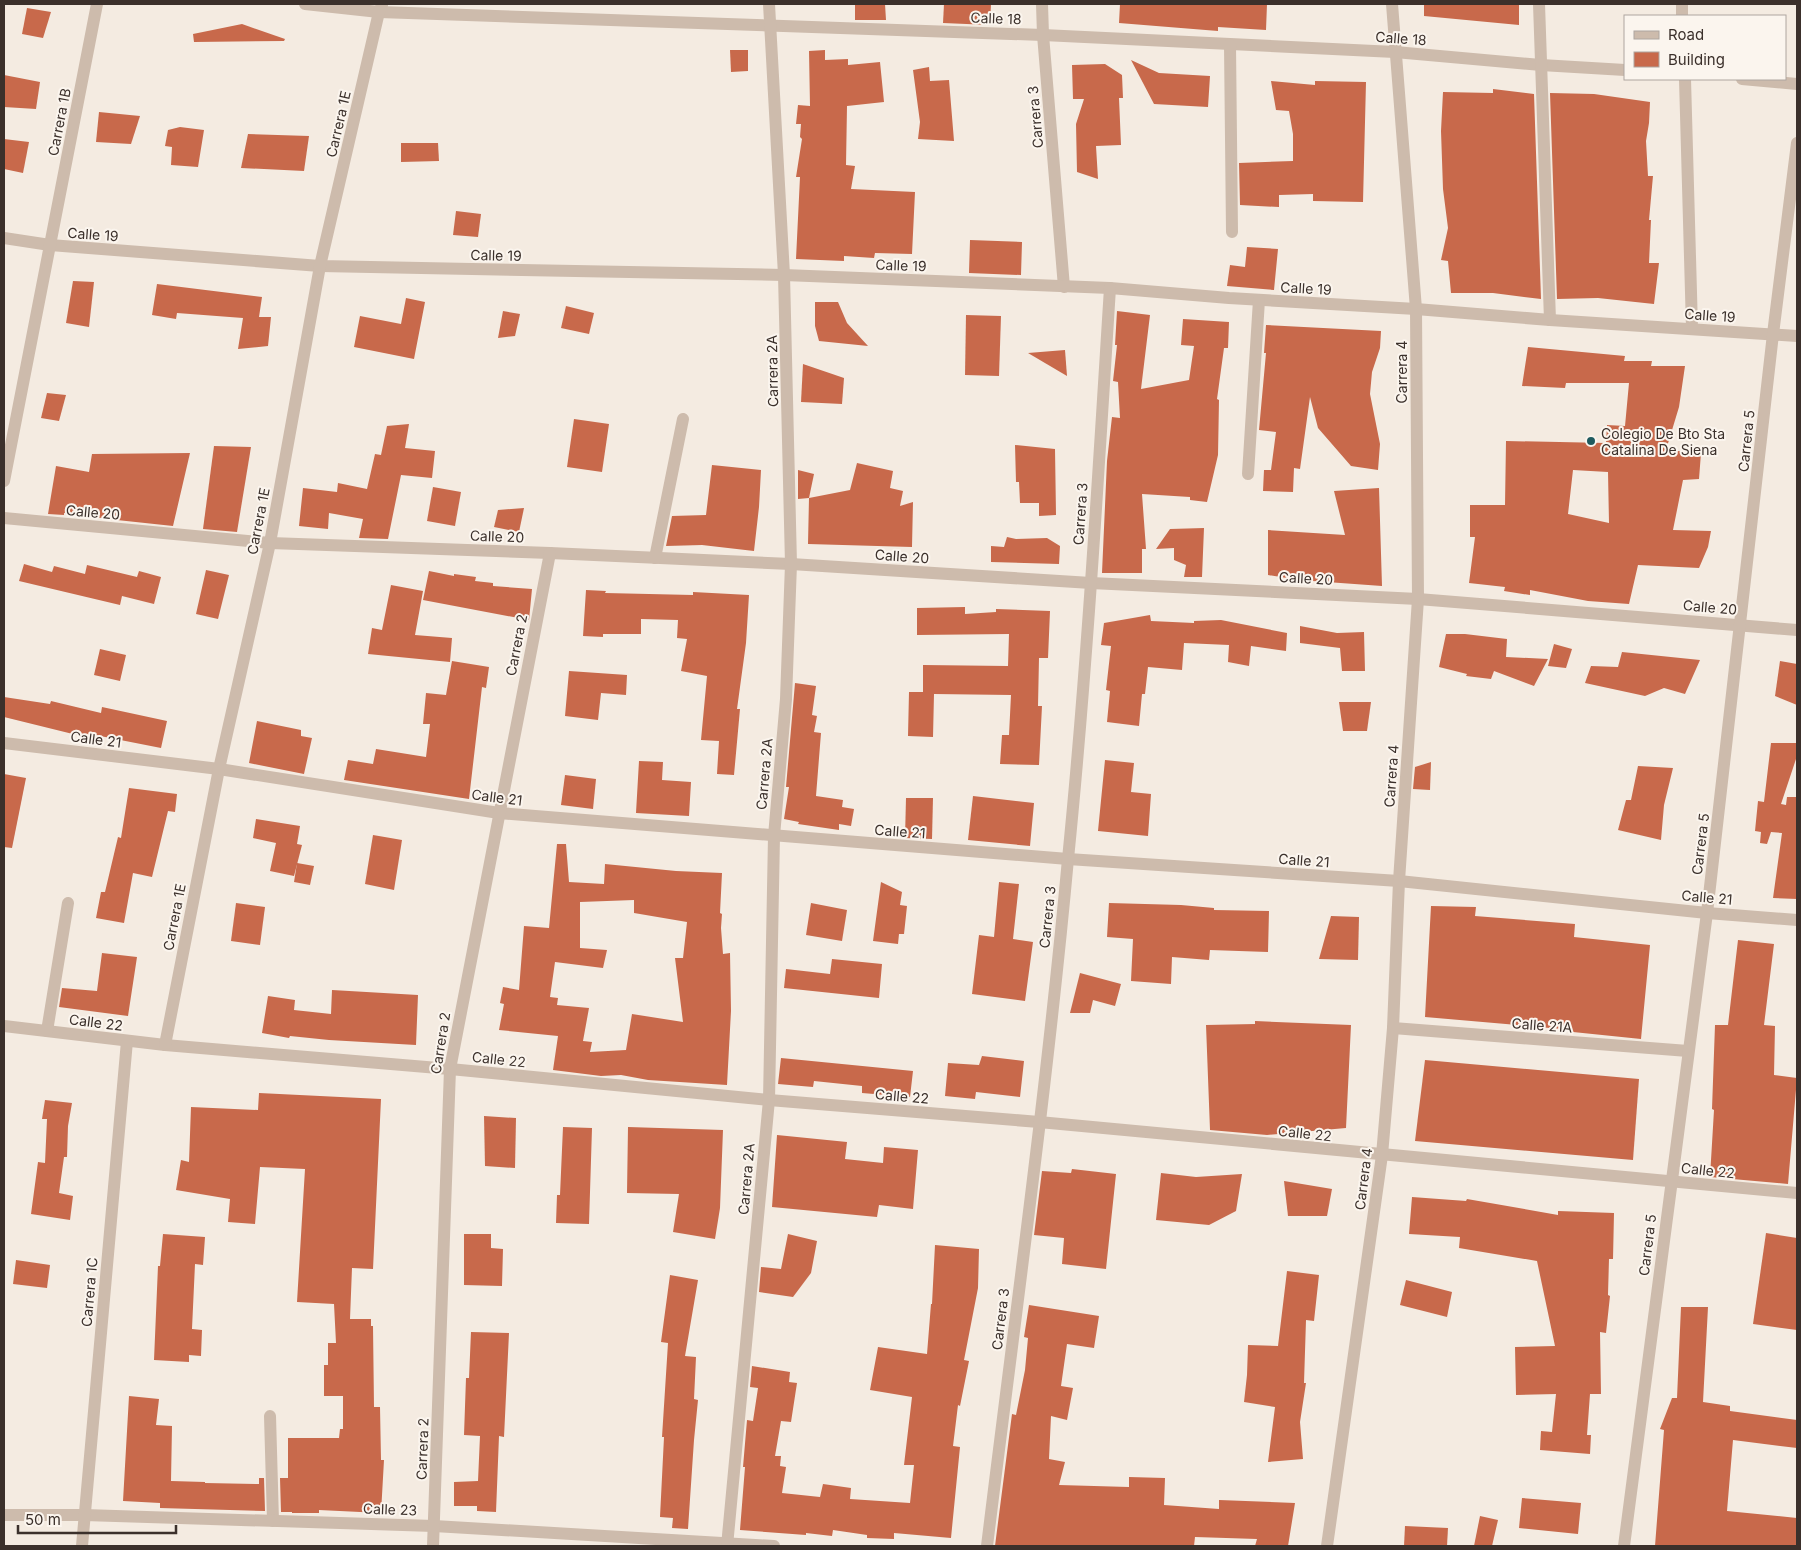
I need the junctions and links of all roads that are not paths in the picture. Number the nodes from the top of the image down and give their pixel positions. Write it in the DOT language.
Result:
graph roads {
  1 [pos="97,4"];
  2 [pos="305,4"];
  3 [pos="769,4"];
  4 [pos="1042,4"];
  5 [pos="1392,4"];
  6 [pos="1539,4"];
  7 [pos="380,8"];
  8 [pos="770,24"];
  9 [pos="1043,35"];
  10 [pos="1230,45"];
  11 [pos="1394,52"];
  12 [pos="1542,65"];
  13 [pos="1624,70"];
  14 [pos="1685,80"];
  15 [pos="1753,80"];
  16 [pos="1797,84"];
  17 [pos="1797,143"];
  18 [pos="1232,232"];
  19 [pos="4,238"];
  20 [pos="50,245"];
  21 [pos="320,266"];
  22 [pos="784,275"];
  23 [pos="1064,287"];
  24 [pos="1110,288"];
  25 [pos="1259,300"];
  26 [pos="1416,309"];
  27 [pos="1550,320"];
  28 [pos="1692,328"];
  29 [pos="1773,334"];
  30 [pos="1797,336"];
  31 [pos="683,419"];
  32 [pos="1248,474"];
  33 [pos="4,481"];
  34 [pos="4,518"];
  35 [pos="270,543"];
  36 [pos="550,553"];
  37 [pos="655,558"];
  38 [pos="791,564"];
  39 [pos="1091,583"];
  40 [pos="1418,599"];
  41 [pos="1740,625"];
  42 [pos="1797,630"];
  43 [pos="4,743"];
  44 [pos="219,769"];
  45 [pos="499,813"];
  46 [pos="774,836"];
  47 [pos="1068,859"];
  48 [pos="1399,881"];
  49 [pos="68,903"];
  50 [pos="1707,913"];
  51 [pos="1797,920"];
  52 [pos="4,1026"];
  53 [pos="1393,1028"];
  54 [pos="47,1031"];
  55 [pos="127,1041"];
  56 [pos="165,1045"];
  57 [pos="1688,1051"];
  58 [pos="450,1069"];
  59 [pos="769,1100"];
  60 [pos="1039,1122"];
  61 [pos="1382,1156"];
  62 [pos="1671,1181"];
  63 [pos="1797,1193"];
  64 [pos="270,1416"];
  65 [pos="4,1515"];
  66 [pos="84,1515"];
  67 [pos="273,1521"];
  68 [pos="434,1526"];
  69 [pos="727,1544"];
  70 [pos="82,1546"];
  71 [pos="433,1546"];
  72 [pos="774,1546"];
  73 [pos="987,1546"];
  74 [pos="1327,1546"];
  75 [pos="1624,1546"];
  1 -- 20 [label="street, Carrera 1B"];
  2 -- 7 [label="street, Calle 18"];
  3 -- 8 [label="street, Carrera 2A"];
  4 -- 9 [label="street, Carrera 3"];
  5 -- 11 [label="street, Carrera 4"];
  6 -- 12 [label="street"];
  7 -- 8 [label="street, Calle 18"];
  7 -- 21 [label="street, Carrera 1E"];
  8 -- 9 [label="street, Calle 18"];
  8 -- 22 [label="street, Carrera 2A"];
  9 -- 10 [label="street, Calle 18"];
  9 -- 23 [label="street, Carrera 3"];
  10 -- 11 [label="street, Calle 18"];
  10 -- 18 [label="street"];
  11 -- 12 [label="street, Calle 18"];
  11 -- 26 [label="street, Carrera 4"];
  12 -- 13 [label="street, Calle 18"];
  12 -- 27 [label="street"];
  14 -- 28 [label="street"];
  15 -- 16 [label="street"];
  17 -- 29 [label="street, Carrera 5"];
  19 -- 20 [label="street, Calle 19"];
  20 -- 21 [label="street, Calle 19"];
  20 -- 33 [label="street, Carrera 1B"];
  21 -- 22 [label="street, Calle 19"];
  21 -- 35 [label="street, Carrera 1E"];
  22 -- 23 [label="street, Calle 19"];
  22 -- 38 [label="street, Carrera 2A"];
  23 -- 24 [label="street, Calle 19"];
  24 -- 25 [label="street, Calle 19"];
  24 -- 39 [label="street, Carrera 3"];
  25 -- 26 [label="street, Calle 19"];
  25 -- 32 [label="street"];
  26 -- 27 [label="street, Calle 19"];
  26 -- 40 [label="street, Carrera 4"];
  27 -- 28 [label="street, Calle 19"];
  28 -- 29 [label="street, Calle 19"];
  29 -- 30 [label="street, Calle 19"];
  29 -- 41 [label="street, Carrera 5"];
  31 -- 37 [label="street"];
  34 -- 35 [label="street, Calle 20"];
  35 -- 36 [label="street, Calle 20"];
  35 -- 44 [label="street, Carrera 1E"];
  36 -- 37 [label="street, Calle 20"];
  36 -- 45 [label="street, Carrera 2"];
  37 -- 38 [label="street, Calle 20"];
  38 -- 39 [label="street, Calle 20"];
  38 -- 46 [label="street, Carrera 2A"];
  39 -- 40 [label="street, Calle 20"];
  39 -- 47 [label="street, Carrera 3"];
  40 -- 41 [label="street, Calle 20"];
  40 -- 48 [label="street, Carrera 4"];
  41 -- 42 [label="street, Calle 20"];
  41 -- 50 [label="street, Carrera 5"];
  43 -- 44 [label="street, Calle 21"];
  44 -- 45 [label="street, Calle 21"];
  44 -- 56 [label="street, Carrera 1E"];
  45 -- 46 [label="street, Calle 21"];
  45 -- 58 [label="street, Carrera 2"];
  46 -- 47 [label="street, Calle 21"];
  46 -- 59 [label="street, Carrera 2A"];
  47 -- 48 [label="street, Calle 21"];
  47 -- 60 [label="street, Carrera 3"];
  48 -- 50 [label="street, Calle 21"];
  48 -- 53 [label="street, Carrera 4"];
  49 -- 54 [label="street"];
  50 -- 51 [label="street, Calle 21"];
  50 -- 57 [label="street, Carrera 5"];
  52 -- 54 [label="street, Calle 22"];
  53 -- 57 [label="street, Calle 21A"];
  53 -- 61 [label="street, Carrera 4"];
  54 -- 55 [label="street, Calle 22"];
  55 -- 56 [label="street, Calle 22"];
  55 -- 66 [label="street, Carrera 1C"];
  56 -- 58 [label="street, Calle 22"];
  57 -- 62 [label="street, Carrera 5"];
  58 -- 59 [label="street, Calle 22"];
  58 -- 68 [label="street, Carrera 2"];
  59 -- 60 [label="street, Calle 22"];
  59 -- 69 [label="street, Carrera 2A"];
  60 -- 61 [label="street, Calle 22"];
  60 -- 73 [label="street, Carrera 3"];
  61 -- 62 [label="street, Calle 22"];
  61 -- 74 [label="street, Carrera 4"];
  62 -- 63 [label="street, Calle 22"];
  62 -- 75 [label="street, Carrera 5"];
  64 -- 67 [label="street"];
  65 -- 66 [label="street, Calle 23"];
  66 -- 67 [label="street, Calle 23"];
  66 -- 70 [label="street, Carrera 1C"];
  67 -- 68 [label="street, Calle 23"];
  68 -- 69 [label="street, Calle 23"];
  68 -- 71 [label="street, Carrera 2"];
  69 -- 72 [label="street, Calle 23"];
}
